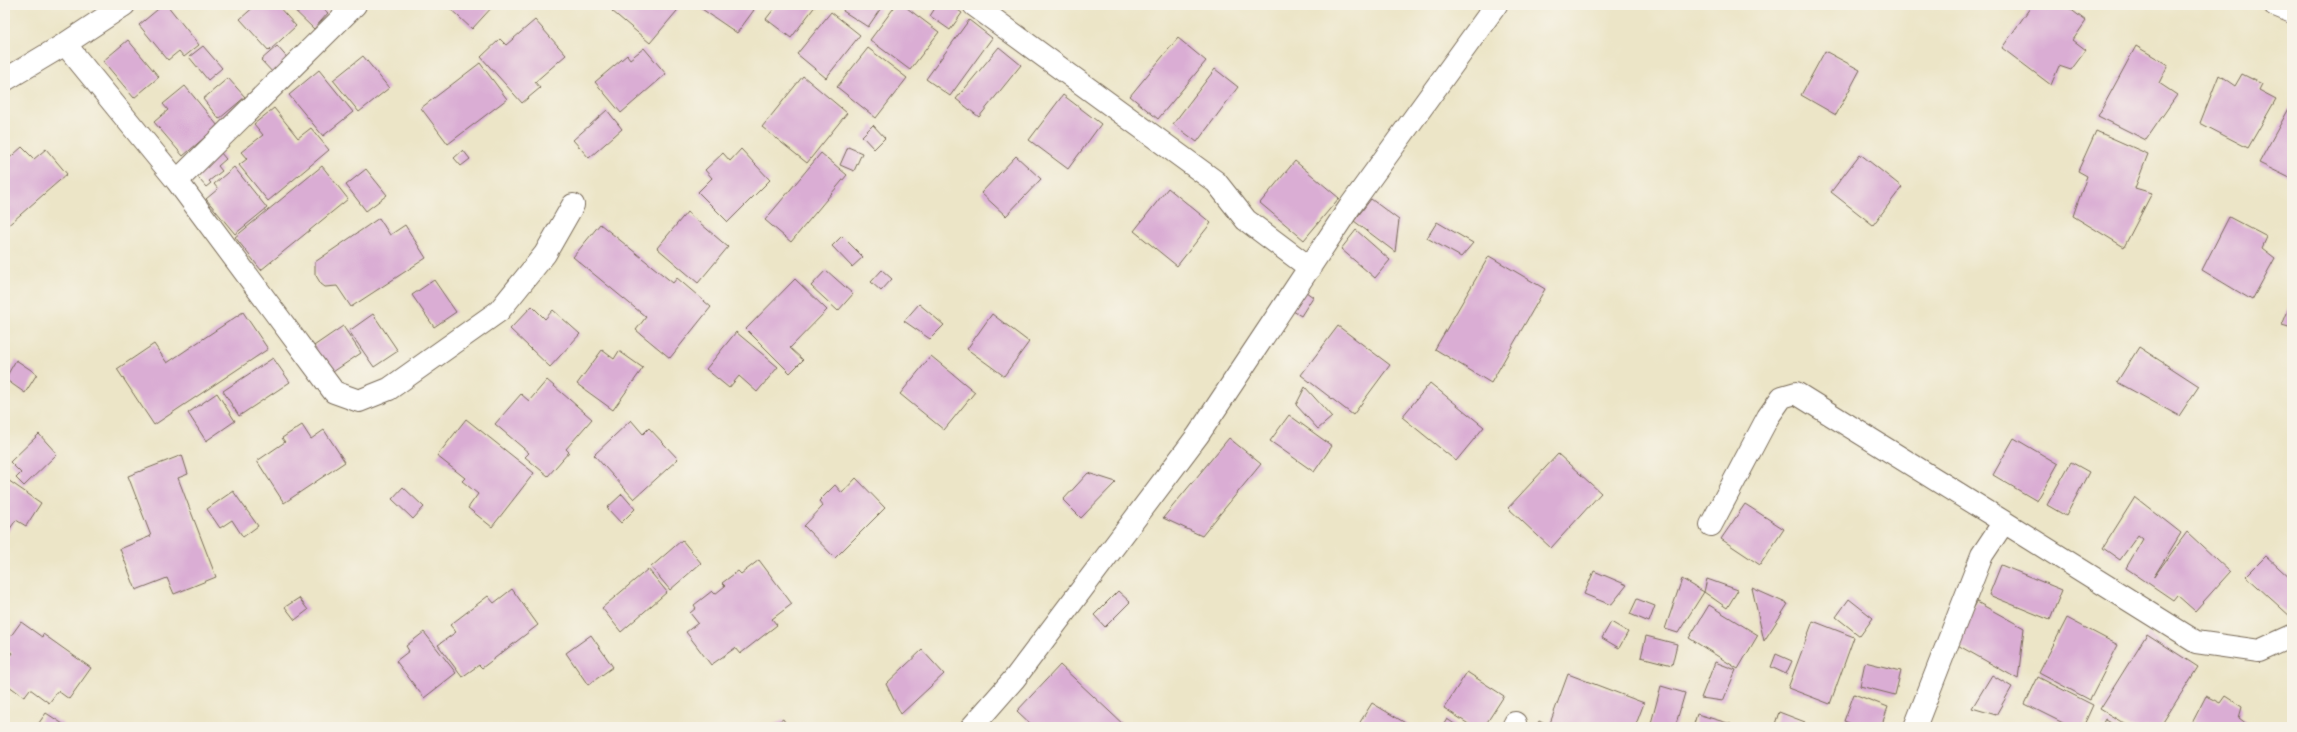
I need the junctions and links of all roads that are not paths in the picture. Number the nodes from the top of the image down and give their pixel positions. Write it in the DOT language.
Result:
graph roads {
  1 [pos="124,5"];
  2 [pos="355,5"];
  3 [pos="974,5"];
  4 [pos="1496,5"];
  5 [pos="2275,5"];
  6 [pos="2292,12"];
  7 [pos="65,44"];
  8 [pos="5,80"];
  9 [pos="177,181"];
  10 [pos="573,205"];
  11 [pos="1310,268"];
  12 [pos="2004,522"];
  13 [pos="1711,525"];
  14 [pos="2292,636"];
  15 [pos="972,727"];
  16 [pos="1916,727"];
  1 -- 7 [label="street"];
  2 -- 9 [label="street"];
  3 -- 11 [label="street"];
  4 -- 11 [label="street"];
  5 -- 6 [label="street"];
  7 -- 8 [label="street"];
  7 -- 9 [label="street"];
  9 -- 10 [label="street"];
  11 -- 15 [label="street"];
  12 -- 13 [label="street"];
  12 -- 14 [label="street"];
  12 -- 16 [label="street"];
}
